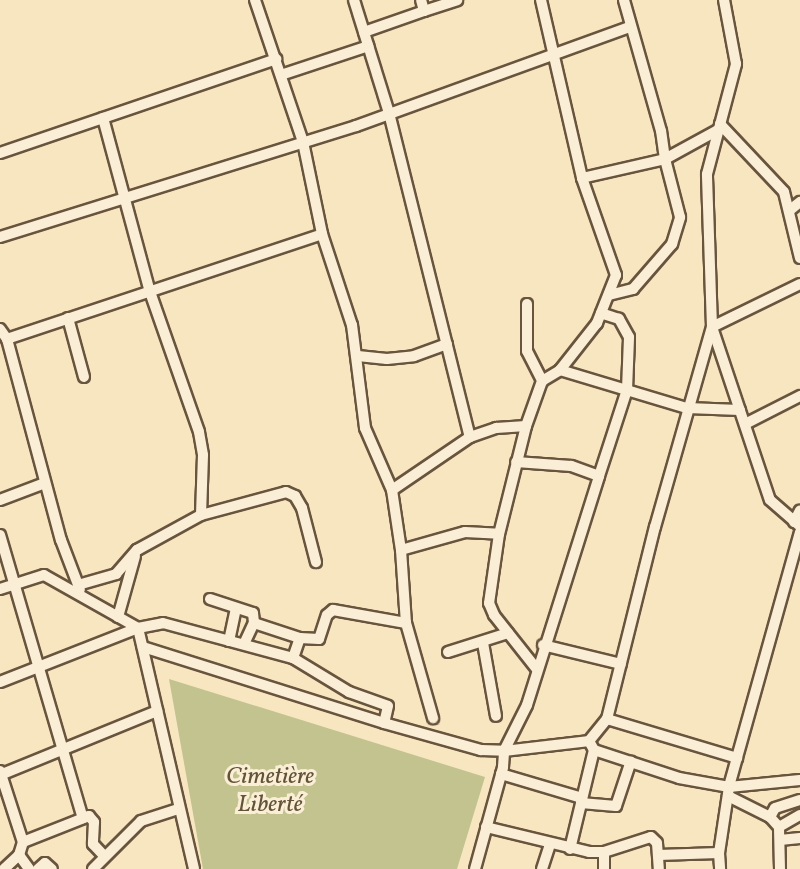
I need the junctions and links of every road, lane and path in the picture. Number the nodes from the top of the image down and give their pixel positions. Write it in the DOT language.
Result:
graph roads {
  1 [pos="255,0"];
  2 [pos="354,0"];
  3 [pos="457,0"];
  4 [pos="541,0"];
  5 [pos="624,0"];
  6 [pos="724,0"];
  7 [pos="422,6"];
  8 [pos="630,27"];
  9 [pos="364,32"];
  10 [pos="368,46"];
  11 [pos="553,56"];
  12 [pos="276,59"];
  13 [pos="281,75"];
  14 [pos="389,113"];
  15 [pos="103,118"];
  16 [pos="719,127"];
  17 [pos="303,142"];
  18 [pos="0,153"];
  19 [pos="665,159"];
  20 [pos="582,178"];
  21 [pos="125,198"];
  22 [pos="800,202"];
  23 [pos="790,210"];
  24 [pos="322,234"];
  25 [pos="0,237"];
  26 [pos="800,258"];
  27 [pos="800,284"];
  28 [pos="149,289"];
  29 [pos="609,295"];
  30 [pos="527,304"];
  31 [pos="601,313"];
  32 [pos="68,318"];
  33 [pos="712,327"];
  34 [pos="0,329"];
  35 [pos="7,339"];
  36 [pos="447,345"];
  37 [pos="358,356"];
  38 [pos="560,370"];
  39 [pos="84,377"];
  40 [pos="542,381"];
  41 [pos="627,390"];
  42 [pos="800,396"];
  43 [pos="687,408"];
  44 [pos="740,410"];
  45 [pos="745,424"];
  46 [pos="526,426"];
  47 [pos="470,437"];
  48 [pos="516,462"];
  49 [pos="599,476"];
  50 [pos="45,483"];
  51 [pos="392,490"];
  52 [pos="0,500"];
  53 [pos="800,510"];
  54 [pos="201,515"];
  55 [pos="798,527"];
  56 [pos="499,534"];
  57 [pos="0,535"];
  58 [pos="137,550"];
  59 [pos="402,550"];
  60 [pos="316,562"];
  61 [pos="16,582"];
  62 [pos="78,585"];
  63 [pos="0,589"];
  64 [pos="84,597"];
  65 [pos="210,599"];
  66 [pos="236,609"];
  67 [pos="118,616"];
  68 [pos="406,622"];
  69 [pos="254,623"];
  70 [pos="138,628"];
  71 [pos="508,633"];
  72 [pos="300,638"];
  73 [pos="229,641"];
  74 [pos="483,643"];
  75 [pos="244,644"];
  76 [pos="543,645"];
  77 [pos="143,647"];
  78 [pos="448,652"];
  79 [pos="293,658"];
  80 [pos="621,664"];
  81 [pos="41,666"];
  82 [pos="536,668"];
  83 [pos="0,682"];
  84 [pos="157,711"];
  85 [pos="496,716"];
  86 [pos="433,718"];
  87 [pos="607,719"];
  88 [pos="384,723"];
  89 [pos="591,746"];
  90 [pos="64,748"];
  91 [pos="504,751"];
  92 [pos="737,758"];
  93 [pos="631,761"];
  94 [pos="0,774"];
  95 [pos="501,774"];
  96 [pos="800,780"];
  97 [pos="728,791"];
  98 [pos="800,800"];
  99 [pos="581,801"];
  100 [pos="178,809"];
  101 [pos="800,815"];
  102 [pos="770,817"];
  103 [pos="83,818"];
  104 [pos="486,827"];
  105 [pos="779,827"];
  106 [pos="800,838"];
  107 [pos="780,840"];
  108 [pos="22,842"];
  109 [pos="550,844"];
  110 [pos="570,849"];
  111 [pos="604,852"];
  112 [pos="718,853"];
  113 [pos="19,855"];
  114 [pos="658,855"];
  115 [pos="104,856"];
  116 [pos="4,869"];
  117 [pos="29,869"];
  118 [pos="38,869"];
  119 [pos="52,869"];
  120 [pos="93,869"];
  121 [pos="194,869"];
  122 [pos="475,869"];
  123 [pos="542,869"];
  124 [pos="604,869"];
  125 [pos="659,869"];
  126 [pos="720,869"];
  127 [pos="780,869"];
  1 -- 12 [label="street"];
  2 -- 9 [label="street"];
  3 -- 7 [label="street"];
  4 -- 11 [label="street"];
  5 -- 8 [label="street"];
  6 -- 16 [label="street"];
  7 -- 9 [label="street"];
  8 -- 11 [label="street"];
  8 -- 19 [label="street"];
  9 -- 10 [label="street"];
  10 -- 13 [label="street"];
  10 -- 14 [label="street"];
  11 -- 14 [label="street"];
  11 -- 20 [label="street"];
  12 -- 13 [label="street"];
  12 -- 15 [label="street"];
  13 -- 17 [label="street"];
  14 -- 17 [label="street"];
  14 -- 36 [label="street"];
  15 -- 18 [label="street"];
  15 -- 21 [label="street"];
  16 -- 19 [label="street"];
  16 -- 23 [label="street"];
  16 -- 33 [label="street"];
  17 -- 21 [label="street"];
  17 -- 24 [label="street"];
  19 -- 20 [label="street"];
  19 -- 29 [label="street"];
  20 -- 29 [label="street"];
  21 -- 25 [label="street"];
  21 -- 28 [label="street"];
  22 -- 23 [label="street"];
  23 -- 26 [label="street"];
  24 -- 28 [label="street"];
  24 -- 37 [label="street"];
  27 -- 33 [label="street"];
  28 -- 32 [label="street"];
  28 -- 54 [label="street"];
  29 -- 31 [label="street"];
  30 -- 40 [label="street"];
  31 -- 38 [label="street"];
  31 -- 41 [label="street"];
  32 -- 35 [label="street"];
  32 -- 39 [label="street"];
  33 -- 43 [label="street"];
  33 -- 44 [label="street"];
  34 -- 35 [label="street"];
  35 -- 50 [label="street"];
  36 -- 37 [label="street"];
  36 -- 47 [label="street"];
  37 -- 51 [label="street"];
  38 -- 40 [label="street"];
  38 -- 41 [label="street"];
  40 -- 46 [label="street"];
  41 -- 43 [label="street"];
  41 -- 49 [label="street"];
  42 -- 45 [label="street"];
  43 -- 44 [label="street"];
  43 -- 80 [label="street"];
  44 -- 45 [label="street"];
  45 -- 55 [label="street"];
  46 -- 47 [label="street"];
  46 -- 48 [label="street"];
  47 -- 51 [label="street"];
  48 -- 49 [label="street"];
  48 -- 56 [label="street"];
  49 -- 76 [label="street"];
  50 -- 52 [label="street"];
  50 -- 62 [label="street"];
  51 -- 59 [label="street"];
  53 -- 55 [label="street"];
  54 -- 58 [label="street"];
  54 -- 60 [label="street"];
  55 -- 92 [label="street"];
  56 -- 59 [label="street"];
  56 -- 71 [label="street"];
  57 -- 61 [label="street"];
  58 -- 62 [label="street"];
  58 -- 67 [label="street"];
  59 -- 68 [label="street"];
  61 -- 63 [label="street"];
  61 -- 64 [label="street"];
  61 -- 81 [label="street"];
  62 -- 64 [label="street"];
  64 -- 67 [label="street"];
  65 -- 66 [label="street"];
  66 -- 69 [label="street"];
  66 -- 73 [label="street"];
  67 -- 70 [label="street"];
  68 -- 72 [label="street"];
  68 -- 86 [label="street"];
  69 -- 72 [label="street"];
  69 -- 75 [label="street"];
  70 -- 73 [label="street"];
  70 -- 77 [label="street"];
  70 -- 81 [label="street"];
  71 -- 74 [label="street"];
  71 -- 82 [label="street"];
  72 -- 79 [label="street"];
  73 -- 75 [label="street"];
  74 -- 78 [label="street"];
  74 -- 85 [label="street"];
  75 -- 79 [label="street"];
  76 -- 80 [label="street"];
  76 -- 82 [label="street"];
  77 -- 84 [label="street"];
  77 -- 88 [label="street"];
  79 -- 88 [label="street"];
  80 -- 87 [label="street"];
  81 -- 83 [label="street"];
  81 -- 90 [label="street"];
  82 -- 91 [label="street"];
  84 -- 90 [label="street"];
  84 -- 100 [label="street"];
  87 -- 89 [label="street"];
  87 -- 92 [label="street"];
  88 -- 91 [label="street"];
  89 -- 91 [label="street"];
  89 -- 93 [label="street"];
  89 -- 99 [label="street"];
  90 -- 94 [label="street"];
  90 -- 103 [label="street"];
  91 -- 95 [label="street"];
  92 -- 97 [label="street"];
  93 -- 97 [label="street"];
  93 -- 99 [label="street"];
  94 -- 108 [label="street"];
  95 -- 99 [label="street"];
  95 -- 104 [label="street"];
  96 -- 97 [label="street"];
  97 -- 102 [label="street"];
  97 -- 112 [label="street"];
  98 -- 102 [label="street"];
  99 -- 110 [label="street"];
  100 -- 115 [label="street"];
  100 -- 121 [label="street"];
  101 -- 105 [label="street"];
  102 -- 105 [label="street"];
  103 -- 108 [label="street"];
  103 -- 115 [label="street"];
  104 -- 109 [label="street"];
  104 -- 122 [label="street"];
  105 -- 107 [label="street"];
  106 -- 107 [label="street"];
  107 -- 127 [label="street"];
  108 -- 113 [label="street"];
  109 -- 110 [label="street"];
  109 -- 123 [label="street"];
  110 -- 111 [label="street"];
  111 -- 114 [label="street"];
  111 -- 124 [label="street"];
  112 -- 114 [label="street"];
  112 -- 126 [label="street"];
  113 -- 116 [label="street"];
  113 -- 117 [label="street"];
  114 -- 125 [label="street"];
  115 -- 120 [label="street"];
  118 -- 119 [label="street"];
}
